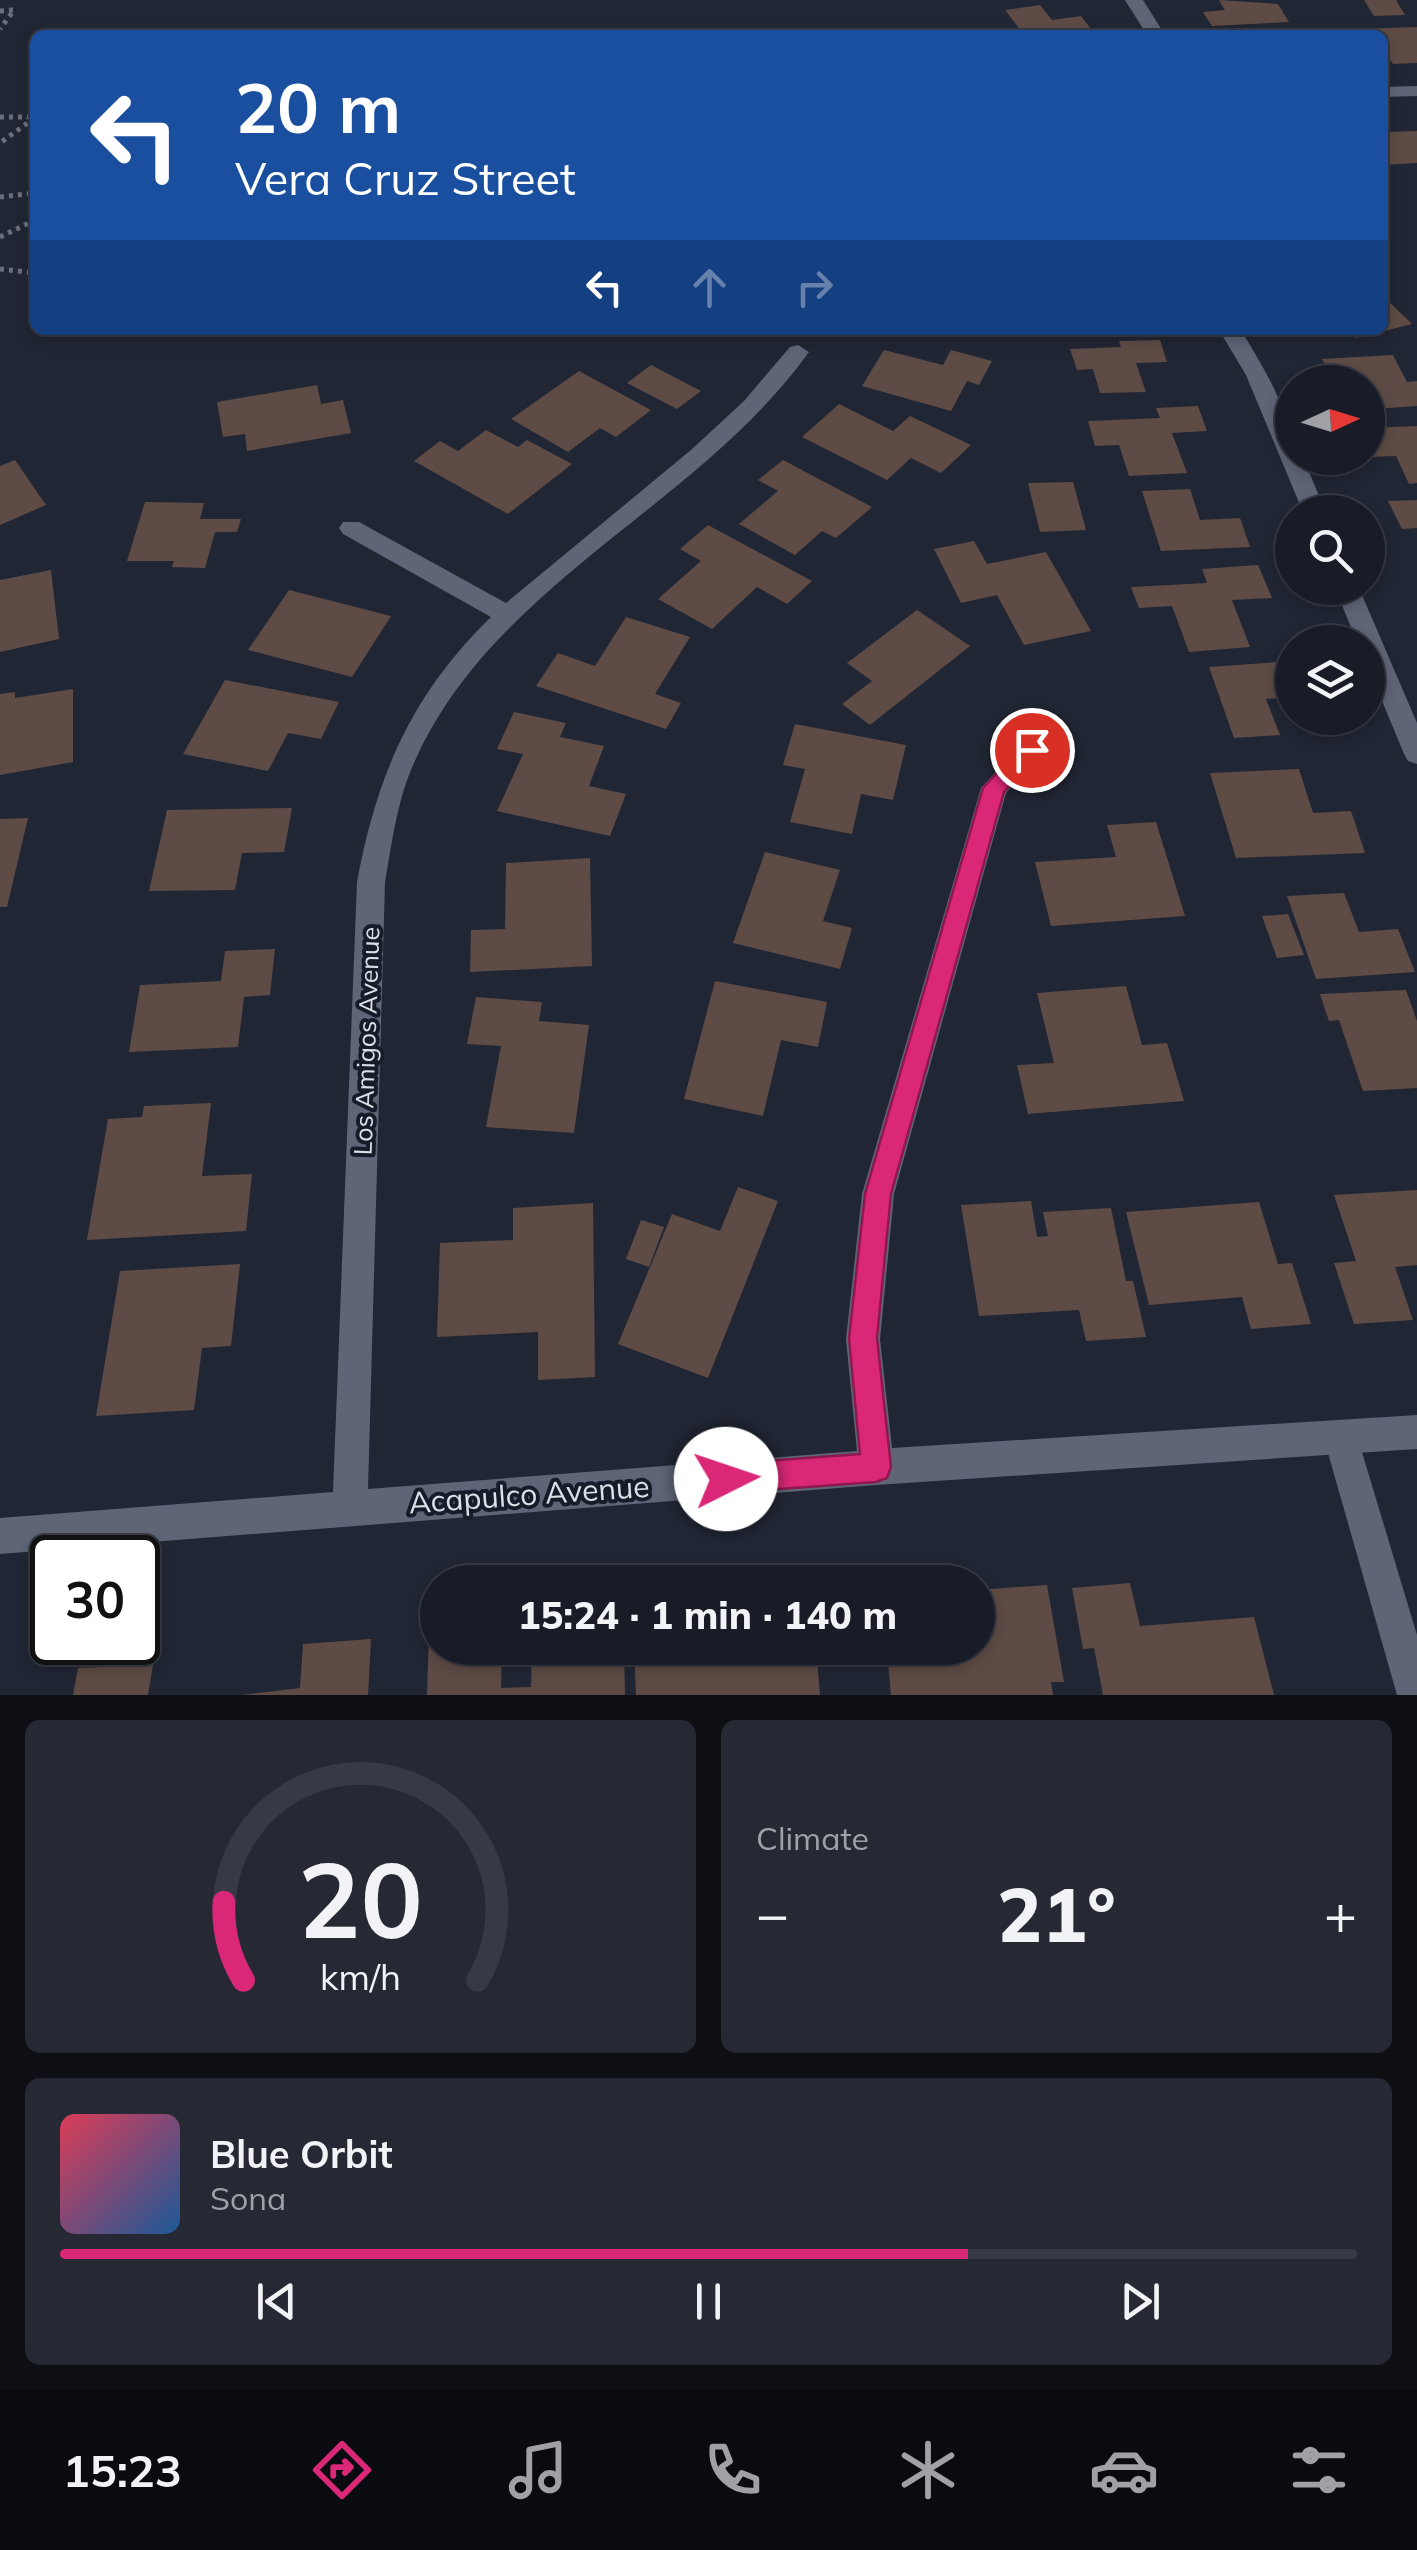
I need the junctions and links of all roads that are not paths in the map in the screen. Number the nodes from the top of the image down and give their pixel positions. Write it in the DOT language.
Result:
graph roads {
  1 [pos="1134,0"];
  2 [pos="1153,30"];
  3 [pos="1417,91"];
  4 [pos="1388,92"];
  5 [pos="1233,335"];
  6 [pos="798,352"];
  7 [pos="1308,495"];
  8 [pos="351,528"];
  9 [pos="1354,605"];
  10 [pos="508,614"];
  11 [pos="1032,750"];
  12 [pos="1417,754"];
  13 [pos="1417,1432"];
  14 [pos="1341,1438"];
  15 [pos="876,1467"];
  16 [pos="350,1507"];
  17 [pos="0,1536"];
  18 [pos="1416,1695"];
  1 -- 2 [label="street"];
  3 -- 4 [label="street"];
  5 -- 7 [label="street"];
  6 -- 10 [label="street, Los Amigos Avenue"];
  8 -- 10 [label="street"];
  9 -- 12 [label="street"];
  10 -- 16 [label="street, Los Amigos Avenue"];
  11 -- 15 [label="street"];
  13 -- 14 [label="street, Acapulco Avenue"];
  14 -- 15 [label="street, Acapulco Avenue"];
  14 -- 18 [label="street"];
  15 -- 16 [label="street, Acapulco Avenue"];
  16 -- 17 [label="street, Acapulco Avenue"];
}
